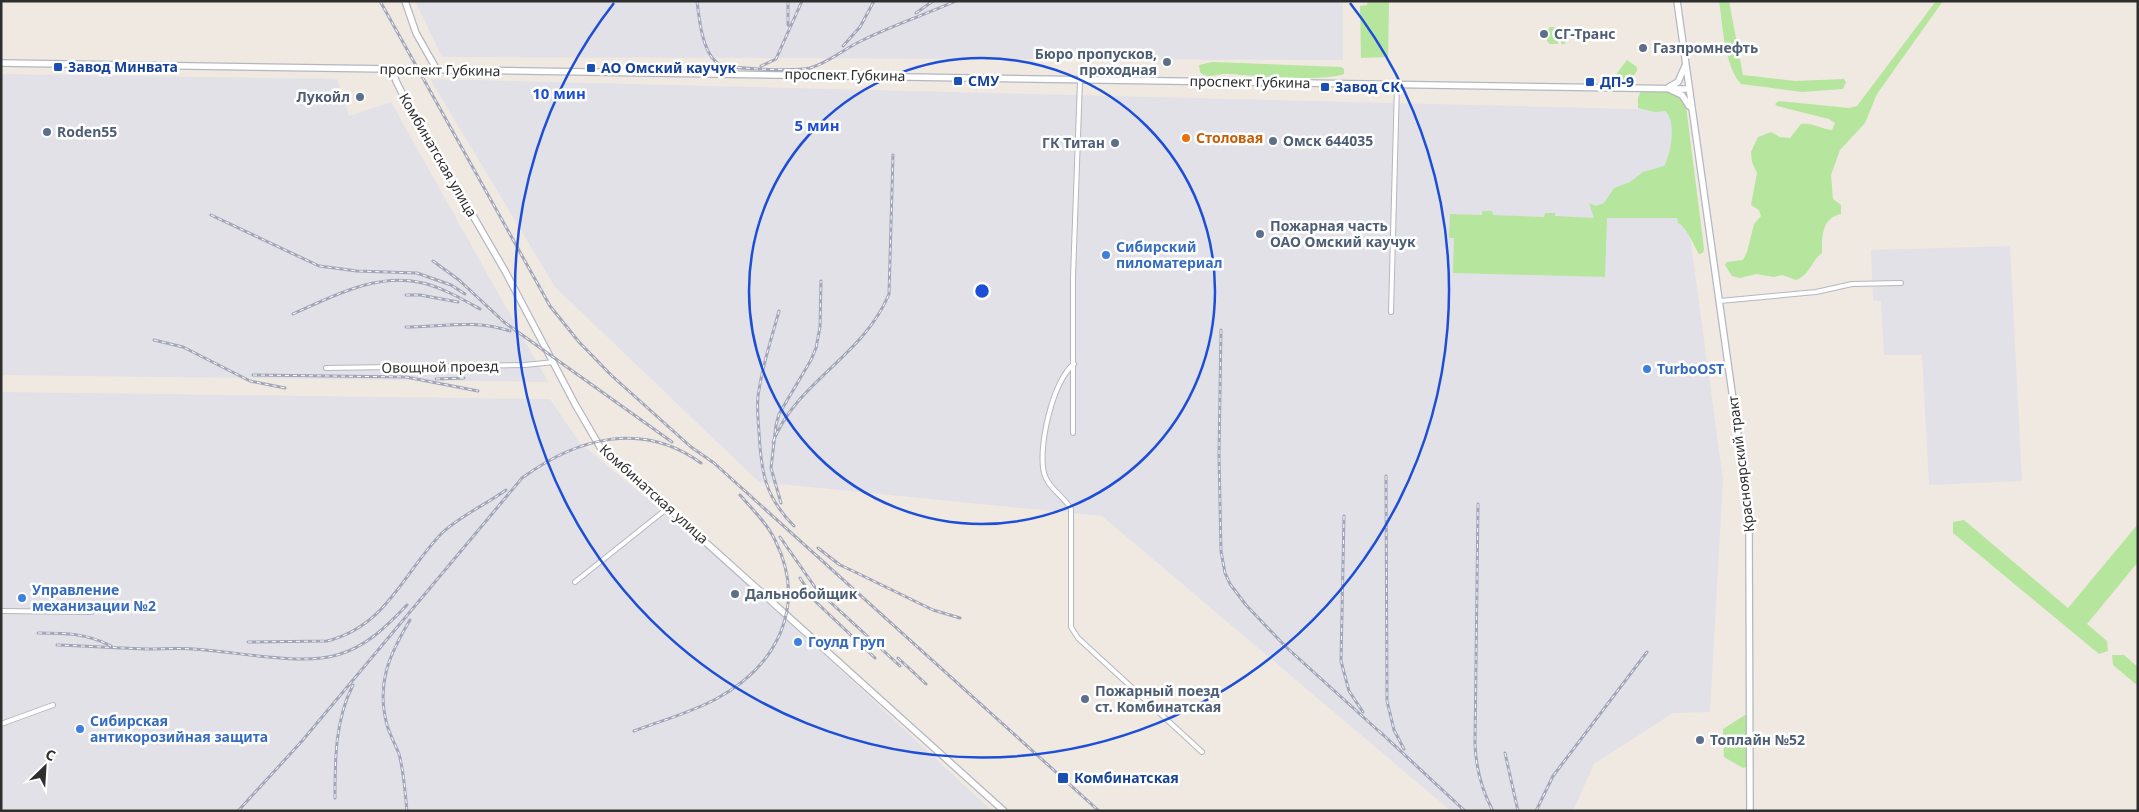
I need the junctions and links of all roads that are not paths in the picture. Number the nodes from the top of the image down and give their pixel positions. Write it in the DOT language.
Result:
graph roads {
  1 [pos="405,1"];
  2 [pos="1677,1"];
  3 [pos="1685,61"];
  4 [pos="1,63"];
  5 [pos="392,69"];
  6 [pos="438,70"];
  7 [pos="1080,80"];
  8 [pos="1396,84"];
  9 [pos="1661,88"];
  10 [pos="1689,89"];
  11 [pos="1692,113"];
  12 [pos="1901,283"];
  13 [pos="1720,301"];
  14 [pos="1391,312"];
  15 [pos="554,362"];
  16 [pos="1074,364"];
  17 [pos="326,368"];
  18 [pos="1073,433"];
  19 [pos="669,507"];
  20 [pos="575,582"];
  21 [pos="1,611"];
  22 [pos="92,612"];
  23 [pos="53,705"];
  24 [pos="1,724"];
  25 [pos="1202,752"];
  26 [pos="1004,811"];
  27 [pos="1750,811"];
  1 -- 6 [label="main road"];
  2 -- 3 [label="main road, Красноярский тракт"];
  3 -- 9 [label="main road"];
  3 -- 10 [label="main road, Красноярский тракт"];
  4 -- 5 [label="main road, проспект Губкина"];
  5 -- 6 [label="main road, проспект Губкина"];
  5 -- 15 [label="main road, Комбинатская улица"];
  6 -- 7 [label="main road, проспект Губкина"];
  7 -- 8 [label="main road, проспект Губкина"];
  7 -- 16 [label="street"];
  8 -- 9 [label="main road, проспект Губкина"];
  8 -- 14 [label="street"];
  9 -- 10 [label="main road, проспект Губкина"];
  9 -- 11 [label="main road"];
  10 -- 11 [label="main road, Красноярский тракт"];
  11 -- 13 [label="main road, Красноярский тракт"];
  12 -- 13 [label="street"];
  13 -- 27 [label="main road, Красноярский тракт"];
  15 -- 17 [label="street, Овощной проезд"];
  15 -- 19 [label="main road, Комбинатская улица"];
  16 -- 18 [label="street"];
  16 -- 25 [label="street"];
  19 -- 20 [label="street"];
  19 -- 26 [label="main road, Комбинатская улица"];
  21 -- 22 [label="street"];
  23 -- 24 [label="street"];
}
